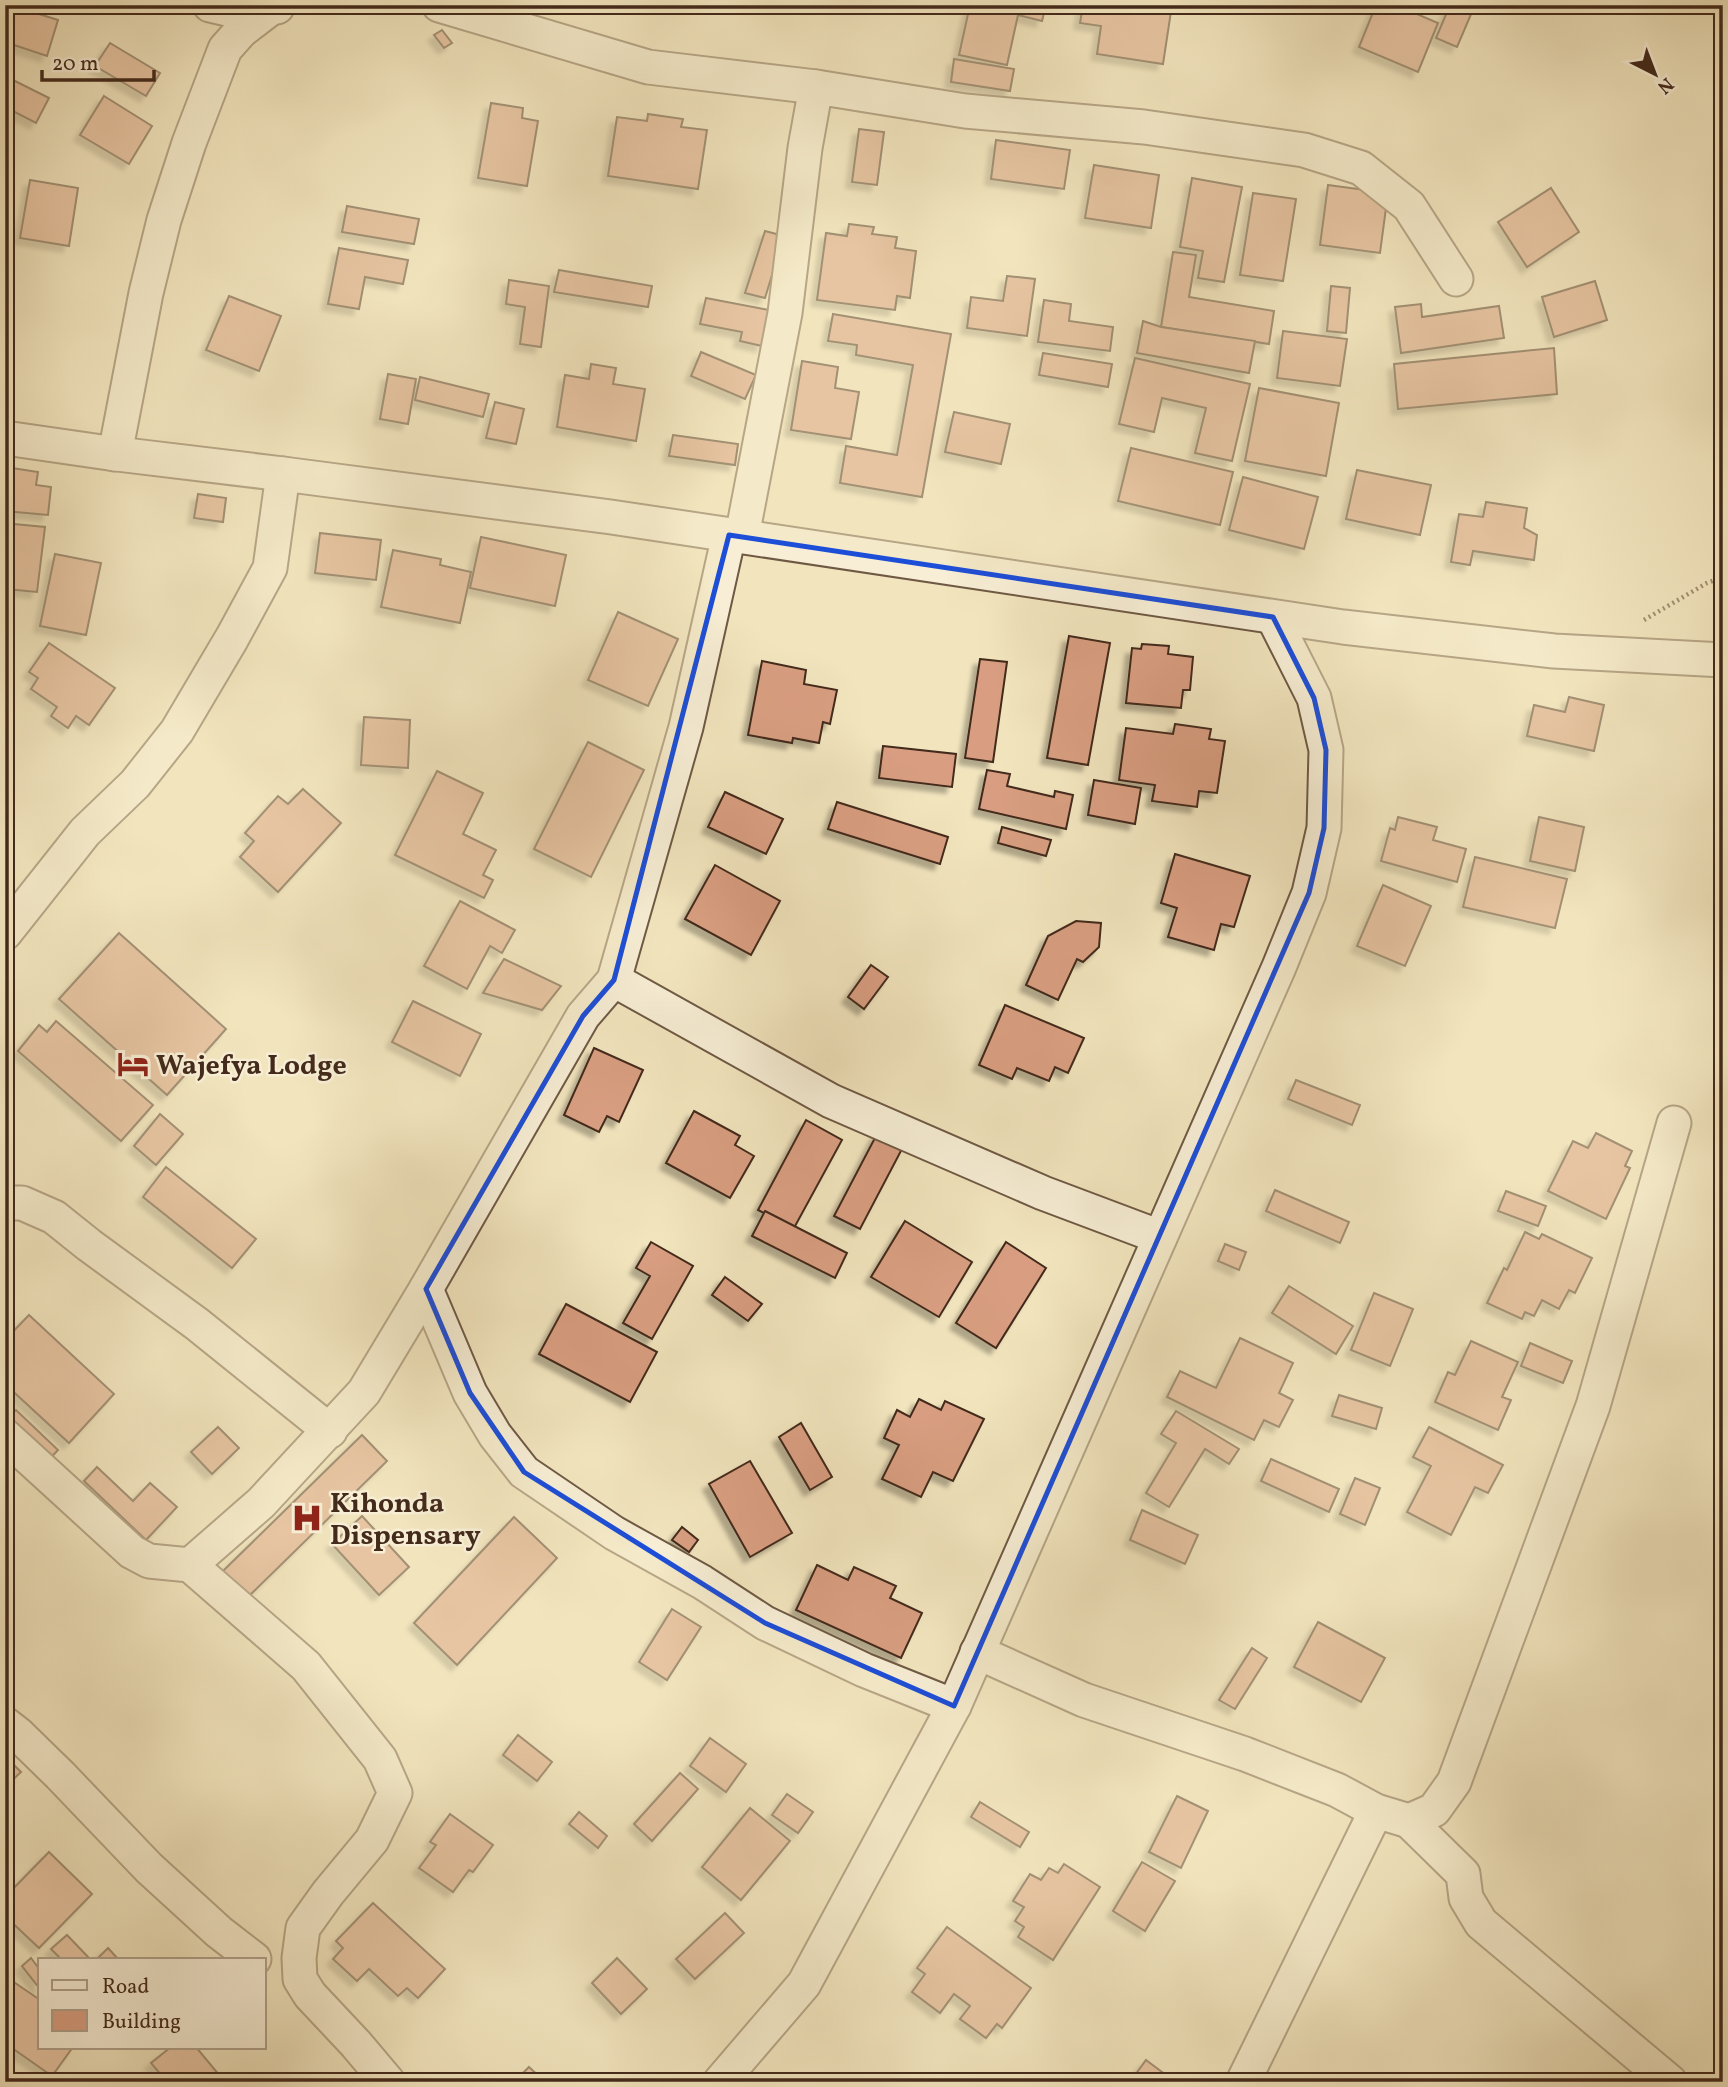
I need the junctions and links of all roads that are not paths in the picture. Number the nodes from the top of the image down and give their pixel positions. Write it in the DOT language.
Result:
graph roads {
  1 [pos="199,5"];
  2 [pos="210,5"];
  3 [pos="439,5"];
  4 [pos="277,7"];
  5 [pos="225,49"];
  6 [pos="816,87"];
  7 [pos="1456,279"];
  8 [pos="5,438"];
  9 [pos="115,454"];
  10 [pos="283,474"];
  11 [pos="735,536"];
  12 [pos="1273,617"];
  13 [pos="1723,660"];
  14 [pos="5,933"];
  15 [pos="614,980"];
  16 [pos="1674,1123"];
  17 [pos="5,1203"];
  18 [pos="1160,1237"];
  19 [pos="426,1289"];
  20 [pos="330,1431"];
  21 [pos="5,1436"];
  22 [pos="190,1565"];
  23 [pos="977,1652"];
  24 [pos="954,1706"];
  25 [pos="5,1724"];
  26 [pos="1376,1811"];
  27 [pos="1409,1821"];
  28 [pos="253,1958"];
  29 [pos="266,1967"];
  30 [pos="300,1979"];
  31 [pos="388,2082"];
  32 [pos="720,2082"];
  33 [pos="1243,2082"];
  34 [pos="1670,2082"];
  1 -- 5 [label="street"];
  2 -- 4 [label="street"];
  3 -- 6 [label="street"];
  4 -- 5 [label="street"];
  5 -- 9 [label="street"];
  6 -- 7 [label="street"];
  6 -- 11 [label="street"];
  8 -- 9 [label="street"];
  9 -- 10 [label="street"];
  10 -- 11 [label="street"];
  10 -- 14 [label="street"];
  11 -- 12 [label="street"];
  11 -- 15 [label="street"];
  12 -- 13 [label="street"];
  12 -- 18 [label="street"];
  15 -- 18 [label="street"];
  15 -- 19 [label="street"];
  16 -- 27 [label="street"];
  17 -- 20 [label="street"];
  18 -- 23 [label="street"];
  19 -- 20 [label="street"];
  19 -- 24 [label="street"];
  20 -- 22 [label="street"];
  21 -- 22 [label="street"];
  22 -- 30 [label="street"];
  23 -- 24 [label="street"];
  23 -- 26 [label="street"];
  24 -- 32 [label="street"];
  25 -- 28 [label="street"];
  26 -- 27 [label="street"];
  26 -- 33 [label="street"];
  27 -- 34 [label="street"];
  29 -- 30 [label="street"];
  30 -- 31 [label="street"];
}
